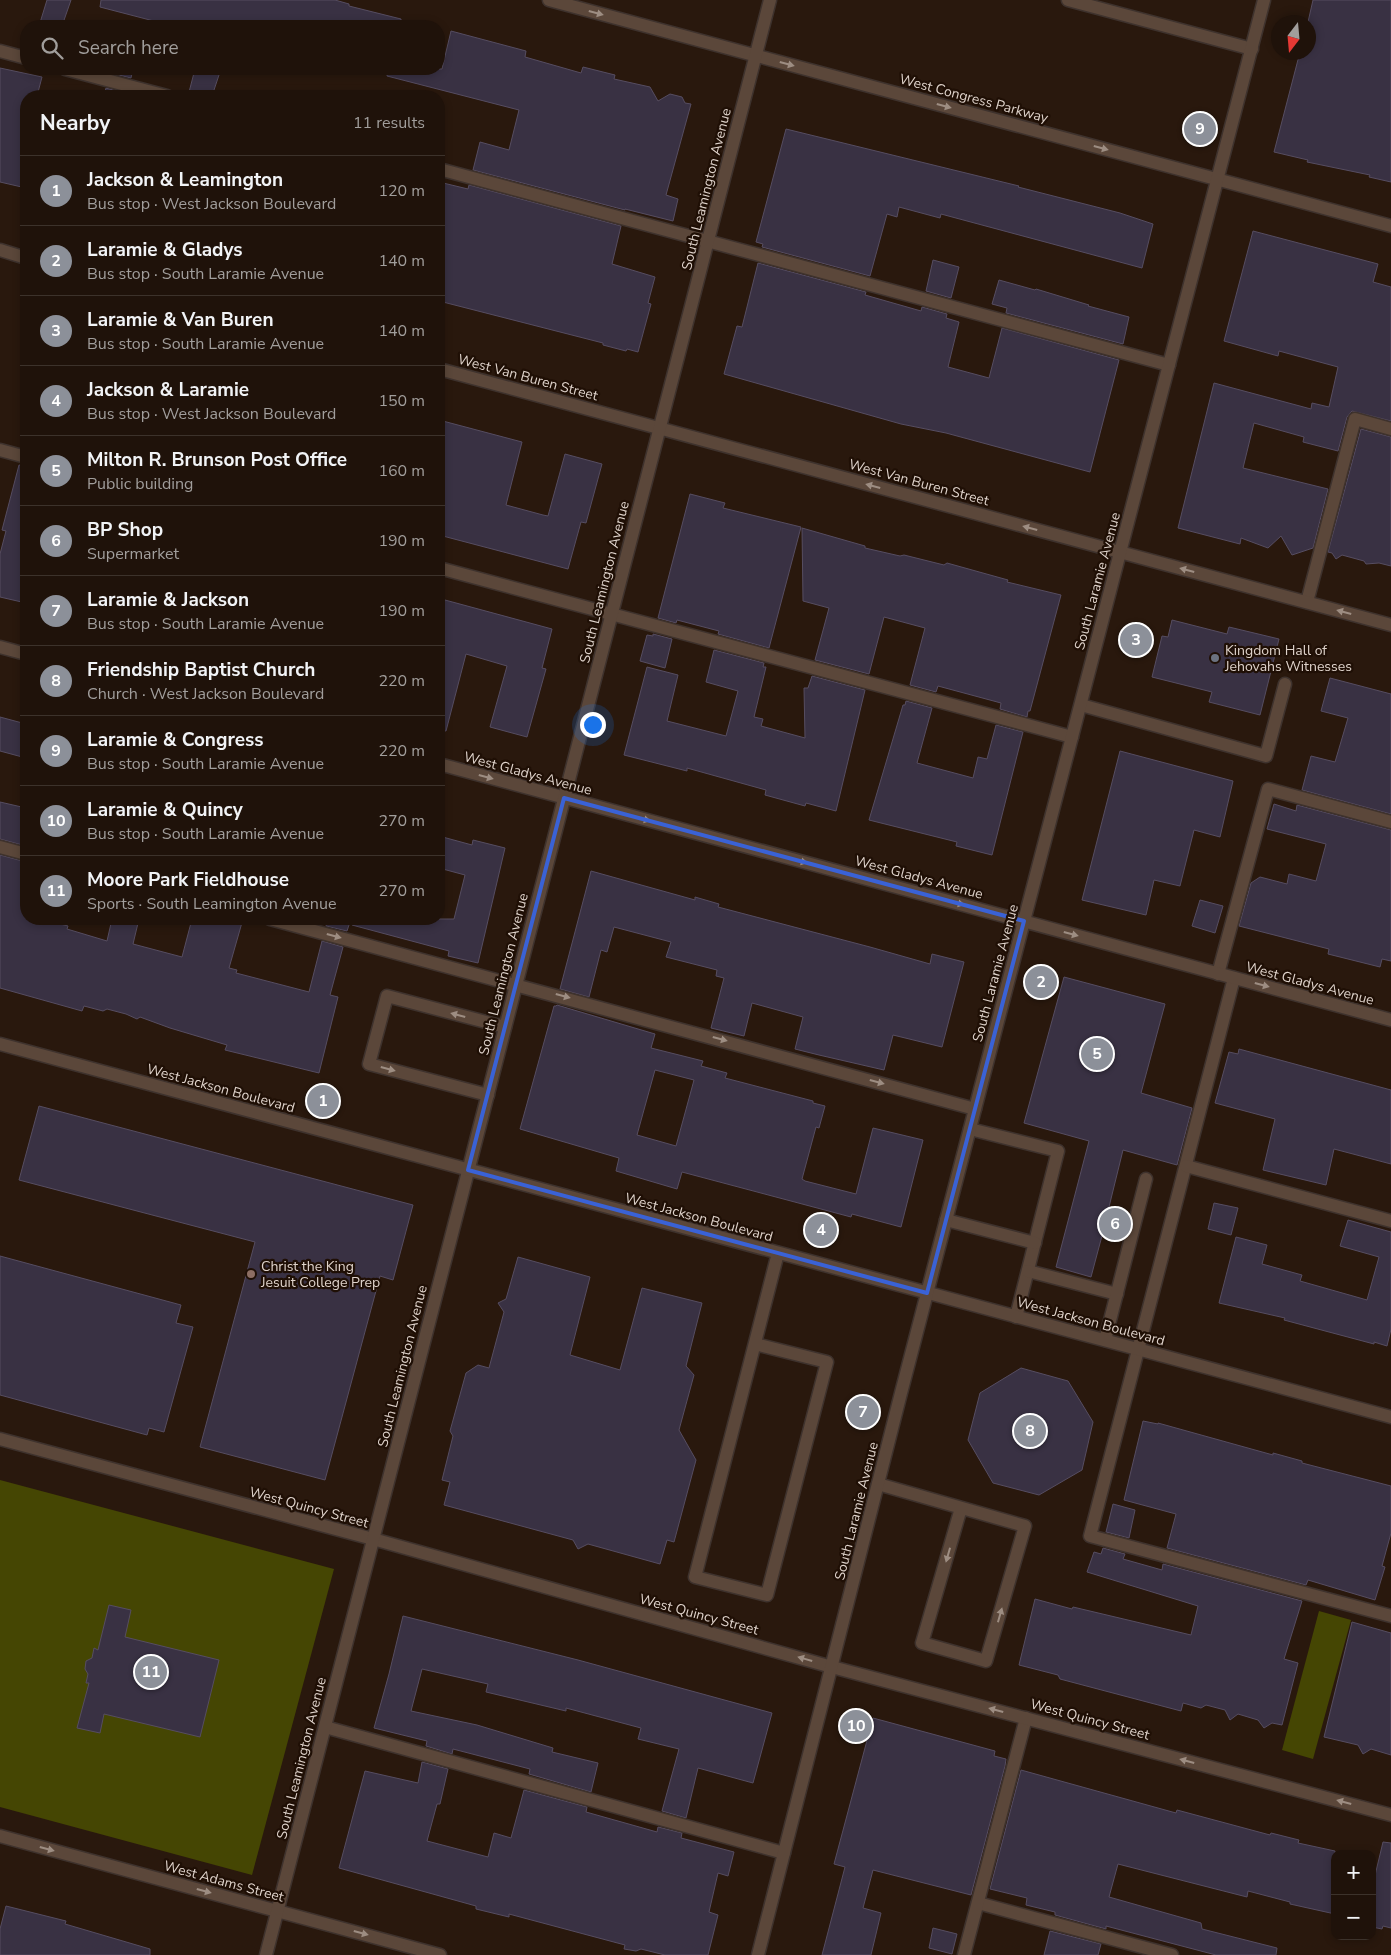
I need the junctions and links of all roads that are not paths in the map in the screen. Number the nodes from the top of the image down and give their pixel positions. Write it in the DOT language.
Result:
graph roads {
  1 [pos="549,0"];
  2 [pos="770,0"];
  3 [pos="1068,0"];
  4 [pos="1264,0"];
  5 [pos="1252,49"];
  6 [pos="0,51"];
  7 [pos="20,56"];
  8 [pos="756,56"];
  9 [pos="88,75"];
  10 [pos="145,90"];
  11 [pos="445,171"];
  12 [pos="1218,179"];
  13 [pos="1391,226"];
  14 [pos="708,241"];
  15 [pos="0,250"];
  16 [pos="20,256"];
  17 [pos="1169,365"];
  18 [pos="445,370"];
  19 [pos="659,428"];
  20 [pos="1391,429"];
  21 [pos="0,450"];
  22 [pos="20,455"];
  23 [pos="1120,552"];
  24 [pos="445,570"];
  25 [pos="1308,602"];
  26 [pos="612,614"];
  27 [pos="1391,625"];
  28 [pos="0,647"];
  29 [pos="20,652"];
  30 [pos="1285,684"];
  31 [pos="1080,705"];
  32 [pos="1072,737"];
  33 [pos="445,766"];
  34 [pos="564,798"];
  35 [pos="1391,822"];
  36 [pos="0,848"];
  37 [pos="20,853"];
  38 [pos="1024,921"];
  39 [pos="293,925"];
  40 [pos="1218,974"];
  41 [pos="1234,978"];
  42 [pos="516,984"];
  43 [pos="1391,1020"];
  44 [pos="505,1027"];
  45 [pos="0,1044"];
  46 [pos="488,1095"];
  47 [pos="975,1108"];
  48 [pos="970,1129"];
  49 [pos="1186,1166"];
  50 [pos="468,1170"];
  51 [pos="1146,1179"];
  52 [pos="946,1220"];
  53 [pos="1391,1221"];
  54 [pos="1035,1243"];
  55 [pos="778,1253"];
  56 [pos="1028,1271"];
  57 [pos="927,1293"];
  58 [pos="1117,1294"];
  59 [pos="1016,1317"];
  60 [pos="1105,1340"];
  61 [pos="755,1344"];
  62 [pos="1138,1350"];
  63 [pos="1391,1417"];
  64 [pos="0,1439"];
  65 [pos="878,1484"];
  66 [pos="961,1508"];
  67 [pos="373,1540"];
  68 [pos="1391,1616"];
  69 [pos="832,1667"];
  70 [pos="1026,1718"];
  71 [pos="325,1727"];
  72 [pos="1391,1815"];
  73 [pos="0,1836"];
  74 [pos="784,1853"];
  75 [pos="978,1903"];
  76 [pos="277,1910"];
  77 [pos="266,1955"];
  78 [pos="440,1955"];
  79 [pos="758,1955"];
  80 [pos="964,1955"];
  81 [pos="1172,1955"];
  1 -- 8 [label="street, West Congress Parkway, one-way"];
  2 -- 8 [label="street, South Leamington Avenue"];
  3 -- 5 [label="street"];
  4 -- 5 [label="street, South Laramie Avenue"];
  5 -- 12 [label="street, South Laramie Avenue"];
  6 -- 7 [label="street"];
  8 -- 12 [label="street, West Congress Parkway, one-way"];
  8 -- 14 [label="street, South Leamington Avenue"];
  9 -- 10 [label="street"];
  11 -- 14 [label="street"];
  12 -- 13 [label="street, West Congress Parkway"];
  12 -- 17 [label="street, South Laramie Avenue"];
  14 -- 17 [label="street"];
  14 -- 19 [label="street, South Leamington Avenue"];
  15 -- 16 [label="street"];
  17 -- 23 [label="street, South Laramie Avenue"];
  18 -- 19 [label="street, West Van Buren Street"];
  23 -- 19 [label="street, West Van Buren Street, one-way"];
  19 -- 26 [label="street, South Leamington Avenue"];
  20 -- 25 [label="street"];
  21 -- 22 [label="street"];
  25 -- 23 [label="street, West Van Buren Street, one-way"];
  23 -- 31 [label="street, South Laramie Avenue"];
  24 -- 26 [label="street"];
  27 -- 25 [label="street, West Van Buren Street, one-way"];
  26 -- 32 [label="street"];
  26 -- 34 [label="street, South Leamington Avenue"];
  28 -- 29 [label="street"];
  30 -- 31 [label="street"];
  31 -- 32 [label="street, South Laramie Avenue"];
  32 -- 38 [label="street, South Laramie Avenue"];
  33 -- 34 [label="street, West Gladys Avenue, one-way"];
  34 -- 38 [label="street, West Gladys Avenue, one-way"];
  34 -- 42 [label="street, South Leamington Avenue"];
  35 -- 40 [label="street"];
  36 -- 37 [label="street"];
  38 -- 40 [label="street, West Gladys Avenue, one-way"];
  38 -- 47 [label="street, South Laramie Avenue"];
  39 -- 42 [label="street, one-way"];
  40 -- 41 [label="street, West Gladys Avenue"];
  41 -- 43 [label="street, West Gladys Avenue, one-way"];
  41 -- 49 [label="street"];
  42 -- 44 [label="street, South Leamington Avenue"];
  42 -- 47 [label="street, one-way"];
  44 -- 46 [label="street, South Leamington Avenue"];
  44 -- 46 [label="street, one-way"];
  45 -- 50 [label="street, West Jackson Boulevard"];
  46 -- 50 [label="street, South Leamington Avenue"];
  47 -- 48 [label="street, South Laramie Avenue"];
  48 -- 52 [label="street, South Laramie Avenue"];
  48 -- 54 [label="street"];
  49 -- 53 [label="street"];
  49 -- 62 [label="street"];
  50 -- 55 [label="street, West Jackson Boulevard"];
  50 -- 67 [label="street, South Leamington Avenue"];
  51 -- 58 [label="street"];
  52 -- 54 [label="street"];
  52 -- 57 [label="street, South Laramie Avenue"];
  54 -- 56 [label="street"];
  55 -- 57 [label="street, West Jackson Boulevard"];
  55 -- 61 [label="street"];
  56 -- 58 [label="street"];
  56 -- 59 [label="street"];
  57 -- 59 [label="street, West Jackson Boulevard"];
  57 -- 65 [label="street, South Laramie Avenue"];
  58 -- 60 [label="street"];
  59 -- 60 [label="street, West Jackson Boulevard"];
  60 -- 62 [label="street, West Jackson Boulevard"];
  61 -- 61 [label="street"];
  62 -- 63 [label="street, West Jackson Boulevard"];
  62 -- 68 [label="street"];
  64 -- 67 [label="street, West Quincy Street"];
  65 -- 66 [label="street"];
  65 -- 69 [label="street, South Laramie Avenue"];
  66 -- 66 [label="street, one-way"];
  69 -- 67 [label="street, West Quincy Street, one-way"];
  67 -- 71 [label="street, South Leamington Avenue"];
  70 -- 69 [label="street, West Quincy Street, one-way"];
  69 -- 74 [label="street, South Laramie Avenue"];
  72 -- 70 [label="street, West Quincy Street, one-way"];
  70 -- 75 [label="street"];
  71 -- 74 [label="street"];
  71 -- 76 [label="street, South Leamington Avenue"];
  73 -- 76 [label="street, West Adams Street, one-way"];
  74 -- 79 [label="street, South Laramie Avenue"];
  75 -- 80 [label="street"];
  75 -- 81 [label="street"];
  76 -- 77 [label="street, South Leamington Avenue"];
  76 -- 78 [label="street, West Adams Street, one-way"];
}
